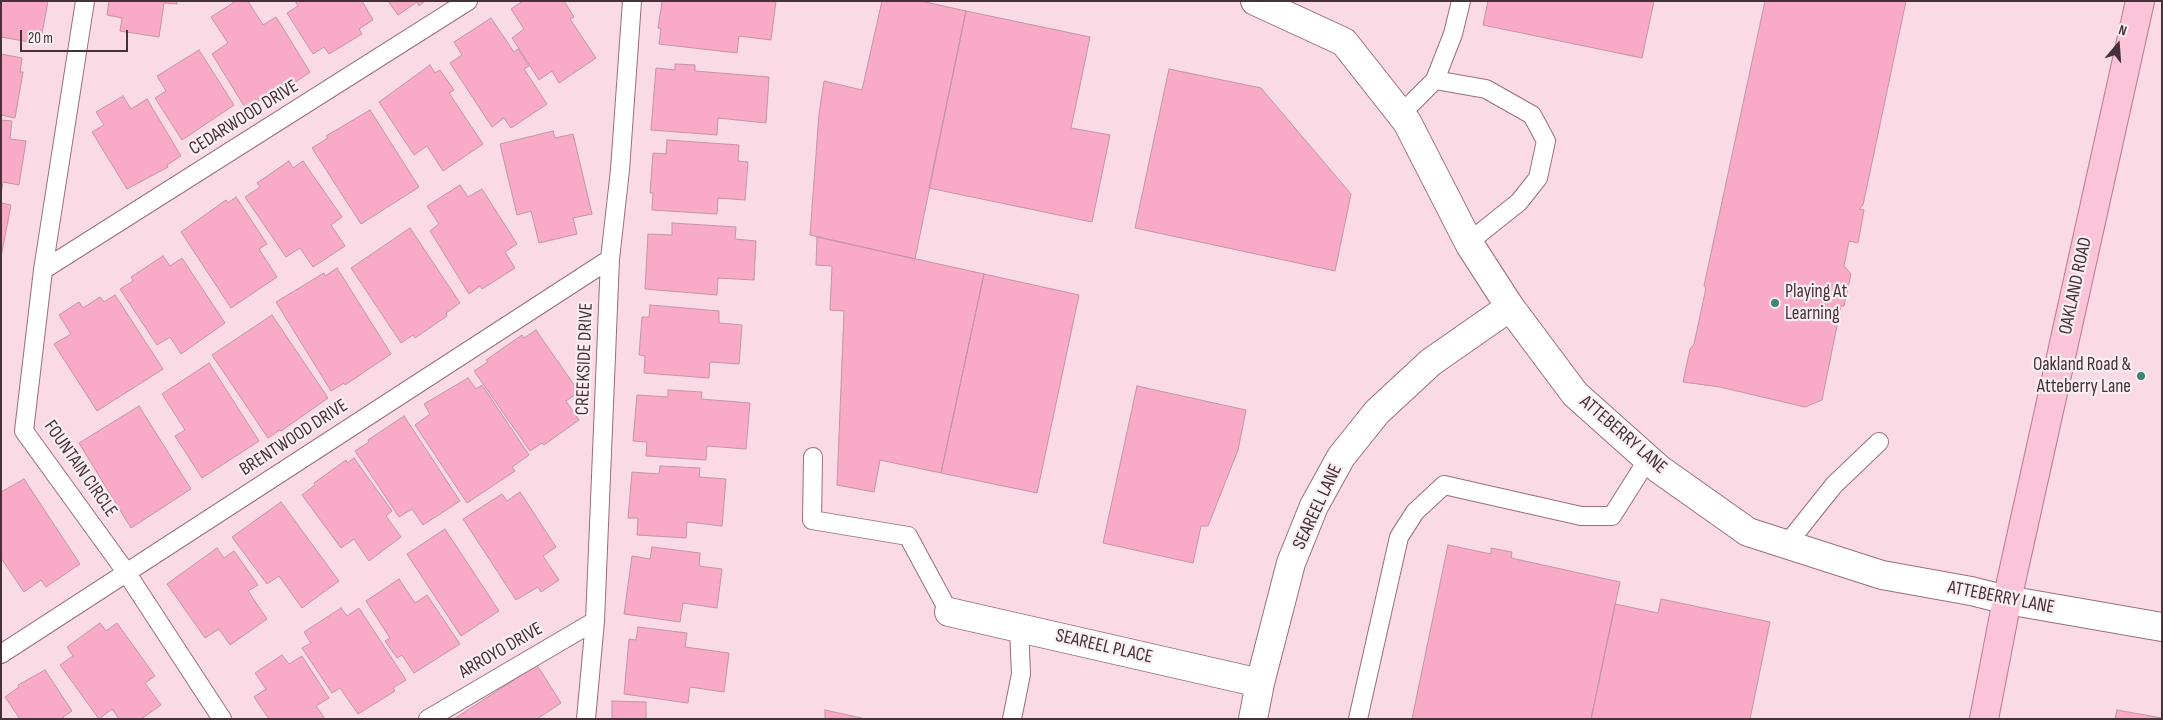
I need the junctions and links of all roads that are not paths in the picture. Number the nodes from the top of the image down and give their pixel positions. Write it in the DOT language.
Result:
graph roads {
  1 [pos="85,1"];
  2 [pos="468,1"];
  3 [pos="632,1"];
  4 [pos="1255,1"];
  5 [pos="1460,1"];
  6 [pos="2140,1"];
  7 [pos="1286,8"];
  8 [pos="1435,80"];
  9 [pos="1402,114"];
  10 [pos="1469,242"];
  11 [pos="610,259"];
  12 [pos="43,270"];
  13 [pos="1510,306"];
  14 [pos="1879,442"];
  15 [pos="814,457"];
  16 [pos="1648,460"];
  17 [pos="1787,544"];
  18 [pos="126,572"];
  19 [pos="2008,600"];
  20 [pos="949,612"];
  21 [pos="595,620"];
  22 [pos="2162,627"];
  23 [pos="1019,628"];
  24 [pos="1,654"];
  25 [pos="1260,683"];
  26 [pos="222,719"];
  27 [pos="428,719"];
  28 [pos="586,719"];
  29 [pos="1012,719"];
  30 [pos="1253,719"];
  31 [pos="1358,719"];
  32 [pos="1984,719"];
  1 -- 12 [label="lane, FOUNTAIN CIRCLE"];
  2 -- 12 [label="lane, CEDARWOOD DRIVE"];
  3 -- 11 [label="lane, CREEKSIDE DRIVE"];
  4 -- 7 [label="street, ATTEBERRY LANE"];
  5 -- 8 [label="lane"];
  6 -- 19 [label="main road, OAKLAND ROAD"];
  7 -- 9 [label="street, ATTEBERRY LANE"];
  8 -- 9 [label="lane"];
  8 -- 10 [label="lane"];
  9 -- 10 [label="street, ATTEBERRY LANE"];
  10 -- 13 [label="street, ATTEBERRY LANE"];
  11 -- 18 [label="lane, BRENTWOOD DRIVE"];
  11 -- 21 [label="lane, CREEKSIDE DRIVE"];
  12 -- 18 [label="lane, FOUNTAIN CIRCLE"];
  13 -- 16 [label="street, ATTEBERRY LANE"];
  13 -- 25 [label="street, SEAREEL LANE"];
  14 -- 17 [label="lane"];
  15 -- 20 [label="lane"];
  16 -- 17 [label="street, ATTEBERRY LANE"];
  16 -- 31 [label="lane"];
  17 -- 19 [label="street, ATTEBERRY LANE"];
  18 -- 24 [label="lane, BRENTWOOD DRIVE"];
  18 -- 26 [label="lane, FOUNTAIN CIRCLE"];
  19 -- 22 [label="street, ATTEBERRY LANE"];
  19 -- 32 [label="main road, OAKLAND ROAD"];
  20 -- 23 [label="street, SEAREEL PLACE"];
  21 -- 27 [label="lane, ARROYO DRIVE"];
  21 -- 28 [label="lane, CREEKSIDE DRIVE"];
  23 -- 25 [label="street, SEAREEL PLACE"];
  23 -- 29 [label="lane"];
  25 -- 30 [label="street, SEAREEL LANE"];
}
